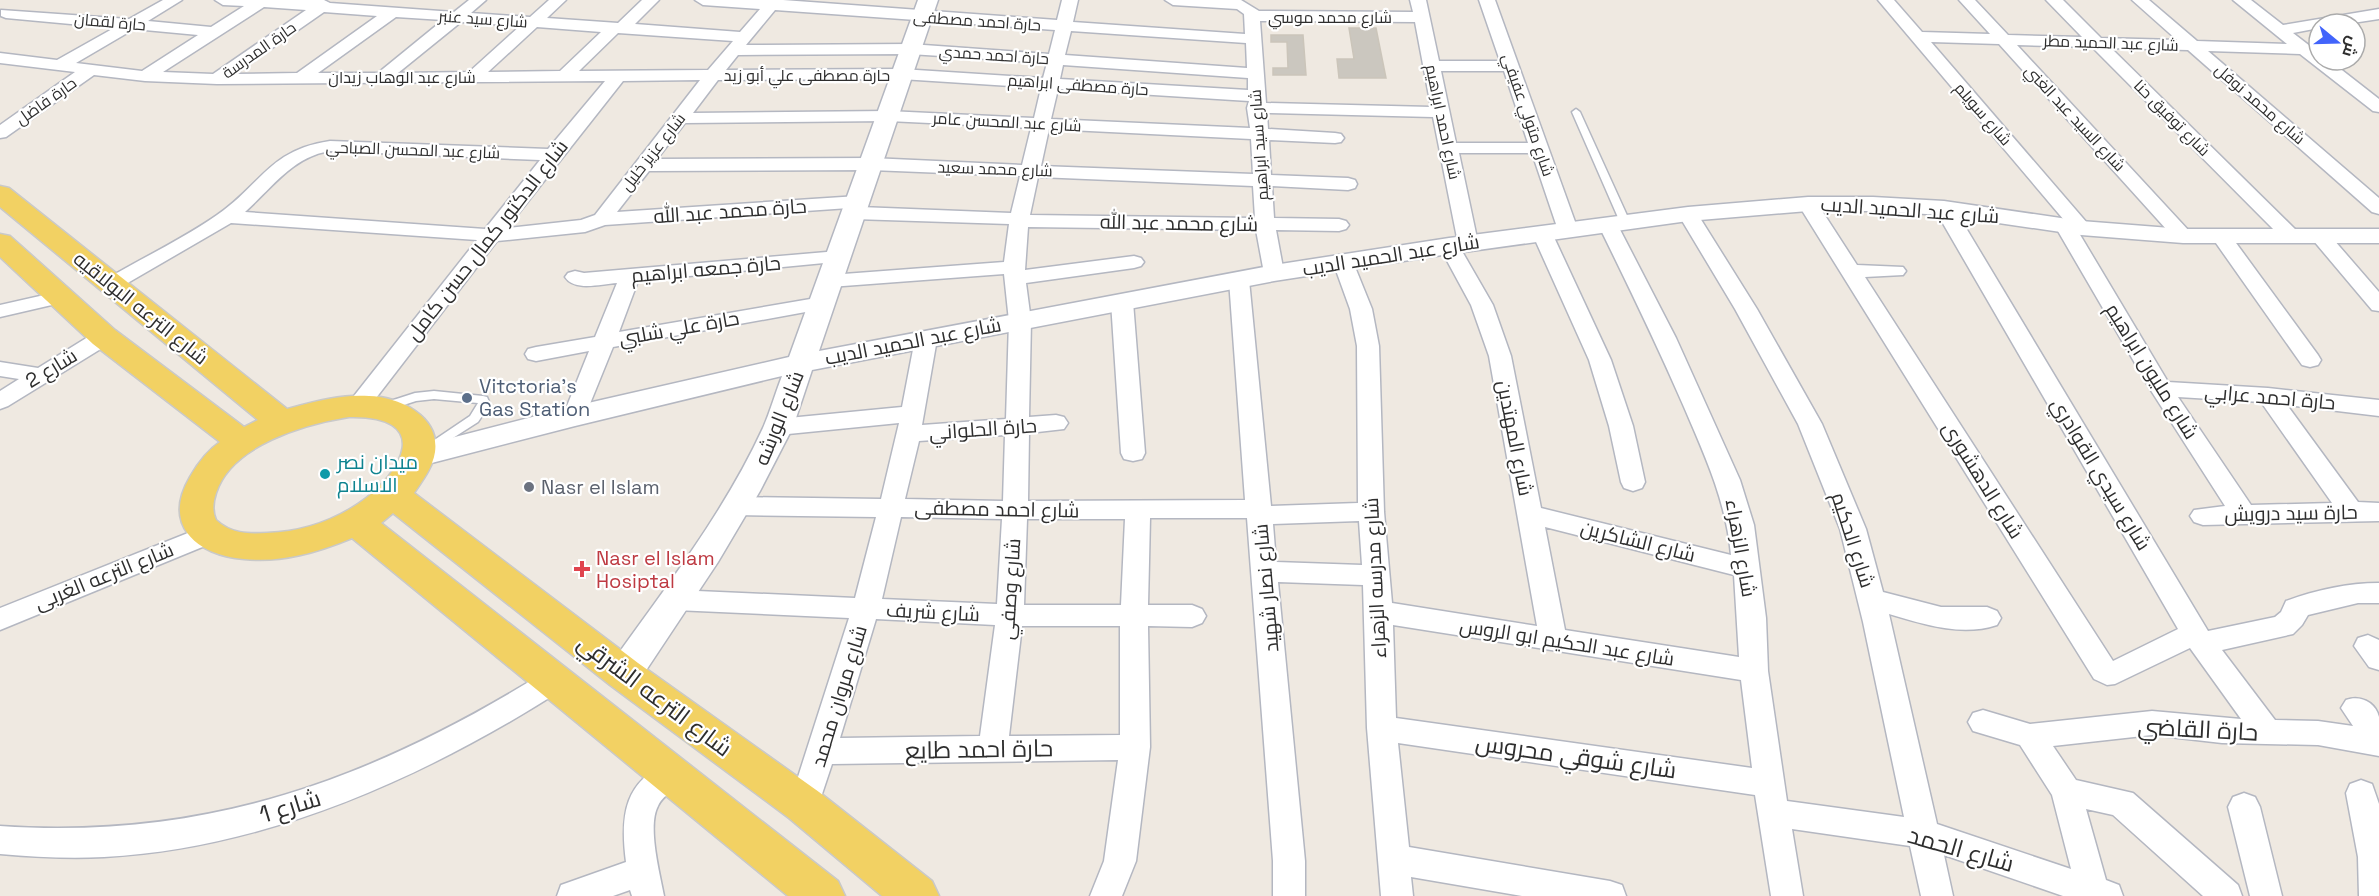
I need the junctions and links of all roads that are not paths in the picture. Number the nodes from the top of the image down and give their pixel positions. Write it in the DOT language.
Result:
graph roads {
  1 [pos="32,0"];
  2 [pos="174,0"];
  3 [pos="223,0"];
  4 [pos="478,0"];
  5 [pos="558,0"];
  6 [pos="651,0"];
  7 [pos="703,0"];
  8 [pos="1070,0"];
  9 [pos="1173,0"];
  10 [pos="1487,0"];
  11 [pos="1886,0"];
  12 [pos="1967,0"];
  13 [pos="2054,0"];
  14 [pos="2140,0"];
  15 [pos="2241,0"];
  16 [pos="773,2"];
  17 [pos="260,3"];
  18 [pos="325,4"];
  19 [pos="925,8"];
  20 [pos="1420,8"];
  21 [pos="391,13"];
  22 [pos="2379,14"];
  23 [pos="3,15"];
  24 [pos="1252,16"];
  25 [pos="457,18"];
  26 [pos="533,22"];
  27 [pos="132,24"];
  28 [pos="1062,27"];
  29 [pos="619,28"];
  30 [pos="2280,30"];
  31 [pos="214,32"];
  32 [pos="1917,37"];
  33 [pos="1252,39"];
  34 [pos="2003,40"];
  35 [pos="739,43"];
  36 [pos="2097,43"];
  37 [pos="2193,46"];
  38 [pos="2304,49"];
  39 [pos="0,58"];
  40 [pos="1056,59"];
  41 [pos="27,61"];
  42 [pos="906,62"];
  43 [pos="62,64"];
  44 [pos="1432,66"];
  45 [pos="1510,66"];
  46 [pos="92,68"];
  47 [pos="1254,73"];
  48 [pos="0,75"];
  49 [pos="713,75"];
  50 [pos="145,76"];
  51 [pos="384,76"];
  52 [pos="565,76"];
  53 [pos="618,76"];
  54 [pos="473,77"];
  55 [pos="301,78"];
  56 [pos="217,79"];
  57 [pos="1051,84"];
  58 [pos="2375,101"];
  59 [pos="1256,102"];
  60 [pos="1440,112"];
  61 [pos="1576,112"];
  62 [pos="888,116"];
  63 [pos="679,117"];
  64 [pos="1043,124"];
  65 [pos="0,134"];
  66 [pos="1259,135"];
  67 [pos="1335,138"];
  68 [pos="1448,148"];
  69 [pos="1539,148"];
  70 [pos="552,155"];
  71 [pos="871,164"];
  72 [pos="642,165"];
  73 [pos="1032,171"];
  74 [pos="1263,180"];
  75 [pos="1348,184"];
  76 [pos="0,194"];
  77 [pos="1808,204"];
  78 [pos="856,208"];
  79 [pos="1944,208"];
  80 [pos="2379,208"];
  81 [pos="1688,214"];
  82 [pos="228,217"];
  83 [pos="602,219"];
  84 [pos="1019,220"];
  85 [pos="1617,223"];
  86 [pos="1265,224"];
  87 [pos="1339,225"];
  88 [pos="2073,227"];
  89 [pos="1568,230"];
  90 [pos="1542,233"];
  91 [pos="493,235"];
  92 [pos="2183,236"];
  93 [pos="2221,236"];
  94 [pos="2320,236"];
  95 [pos="2379,236"];
  96 [pos="2290,237"];
  97 [pos="0,242"];
  98 [pos="1459,245"];
  99 [pos="1134,262"];
  100 [pos="1343,262"];
  101 [pos="1851,271"];
  102 [pos="1896,271"];
  103 [pos="1014,273"];
  104 [pos="1274,273"];
  105 [pos="630,276"];
  106 [pos="574,277"];
  107 [pos="830,280"];
  108 [pos="1239,280"];
  109 [pos="112,284"];
  110 [pos="62,297"];
  111 [pos="1122,302"];
  112 [pos="2378,302"];
  113 [pos="0,311"];
  114 [pos="1020,321"];
  115 [pos="104,337"];
  116 [pos="926,339"];
  117 [pos="603,342"];
  118 [pos="536,354"];
  119 [pos="2310,360"];
  120 [pos="801,363"];
  121 [pos="0,369"];
  122 [pos="39,375"];
  123 [pos="2161,389"];
  124 [pos="2268,395"];
  125 [pos="1,399"];
  126 [pos="371,407"];
  127 [pos="2379,408"];
  128 [pos="575,416"];
  129 [pos="282,422"];
  130 [pos="1056,423"];
  131 [pos="911,424"];
  132 [pos="1016,426"];
  133 [pos="778,427"];
  134 [pos="243,443"];
  135 [pos="1132,453"];
  136 [pos="420,456"];
  137 [pos="1633,482"];
  138 [pos="393,495"];
  139 [pos="735,506"];
  140 [pos="892,508"];
  141 [pos="1015,510"];
  142 [pos="1138,510"];
  143 [pos="2351,511"];
  144 [pos="1259,512"];
  145 [pos="1371,512"];
  146 [pos="2379,512"];
  147 [pos="2243,513"];
  148 [pos="1530,514"];
  149 [pos="2203,516"];
  150 [pos="355,521"];
  151 [pos="208,534"];
  152 [pos="1746,568"];
  153 [pos="1264,572"];
  154 [pos="1376,575"];
  155 [pos="2379,593"];
  156 [pos="1872,599"];
  157 [pos="675,600"];
  158 [pos="866,609"];
  159 [pos="1379,612"];
  160 [pos="1010,615"];
  161 [pos="1134,616"];
  162 [pos="1192,616"];
  163 [pos="1987,618"];
  164 [pos="0,619"];
  165 [pos="2198,638"];
  166 [pos="1553,639"];
  167 [pos="1754,671"];
  168 [pos="624,674"];
  169 [pos="555,680"];
  170 [pos="2356,708"];
  171 [pos="1983,723"];
  172 [pos="1382,728"];
  173 [pos="2268,733"];
  174 [pos="2030,735"];
  175 [pos="2379,740"];
  176 [pos="1135,747"];
  177 [pos="993,748"];
  178 [pos="823,751"];
  179 [pos="672,775"];
  180 [pos="2066,791"];
  181 [pos="2361,793"];
  182 [pos="1772,799"];
  183 [pos="804,805"];
  184 [pos="2244,807"];
  185 [pos="1924,834"];
  186 [pos="0,840"];
  187 [pos="1392,859"];
  188 [pos="646,883"];
  189 [pos="2097,894"];
  190 [pos="573,896"];
  191 [pos="822,896"];
  192 [pos="916,896"];
  193 [pos="1106,896"];
  194 [pos="1289,896"];
  195 [pos="1397,896"];
  196 [pos="1611,896"];
  197 [pos="1787,896"];
  198 [pos="1937,896"];
  199 [pos="2226,896"];
  200 [pos="2266,896"];
  201 [pos="2375,896"];
  1 -- 23 [label="street"];
  2 -- 27 [label="street"];
  3 -- 17 [label="street, شارع سيد عنبر"];
  4 -- 25 [label="street"];
  5 -- 26 [label="street"];
  6 -- 29 [label="street"];
  7 -- 16 [label="street, حارة احمد مصطفى"];
  8 -- 28 [label="street, شارع وصفي"];
  9 -- 24 [label="street, شارع محمد موسي"];
  10 -- 45 [label="street, شارع متولي عفيفي"];
  11 -- 32 [label="street, شارع سويلم"];
  12 -- 34 [label="street, شارع السيد عبد الغني"];
  13 -- 36 [label="street, شارع توفيق حنا"];
  14 -- 37 [label="street, شارع محمد نوفل"];
  15 -- 30 [label="street"];
  16 -- 19 [label="street, حارة احمد مصطفى"];
  16 -- 35 [label="street, شارع عزيز خليل"];
  17 -- 18 [label="street, شارع سيد عنبر"];
  17 -- 31 [label="street"];
  18 -- 21 [label="street, شارع سيد عنبر"];
  18 -- 56 [label="street, حارة المدرسة"];
  19 -- 28 [label="street, حارة احمد مصطفى"];
  19 -- 42 [label="street, شارع الورشه"];
  20 -- 24 [label="street, شارع محمد موسي"];
  20 -- 44 [label="street, شارع احمد ابراهيم"];
  21 -- 25 [label="street, شارع سيد عنبر"];
  21 -- 55 [label="street"];
  22 -- 30 [label="street"];
  23 -- 27 [label="street, حارة لقمان"];
  24 -- 33 [label="street, شارع سيد ابراهيم"];
  25 -- 26 [label="street, شارع سيد عنبر"];
  25 -- 51 [label="street"];
  26 -- 29 [label="street, شارع سيد عنبر"];
  26 -- 54 [label="street"];
  27 -- 31 [label="street, حارة لقمان"];
  27 -- 43 [label="street"];
  28 -- 33 [label="street, حارة احمد مصطفى"];
  28 -- 40 [label="street, شارع وصفي"];
  29 -- 35 [label="street, شارع سيد عنبر"];
  29 -- 52 [label="street"];
  30 -- 38 [label="street"];
  31 -- 50 [label="street"];
  32 -- 34 [label="street, شارع عبد الحميد مطر"];
  32 -- 88 [label="street, شارع سويلم"];
  33 -- 47 [label="street, شارع سيد ابراهيم"];
  34 -- 36 [label="street, شارع عبد الحميد مطر"];
  34 -- 92 [label="street, شارع السيد عبد الغني"];
  35 -- 42 [label="street, حارة احمد حمدي"];
  35 -- 49 [label="street, شارع عزيز خليل"];
  36 -- 37 [label="street, شارع عبد الحميد مطر"];
  36 -- 96 [label="street, شارع توفيق حنا"];
  37 -- 38 [label="street, شارع عبد الحميد مطر"];
  37 -- 80 [label="street, شارع محمد نوفل"];
  38 -- 58 [label="street"];
  39 -- 41 [label="street, شارع عبد الوهاب زيدان"];
  40 -- 42 [label="street, حارة احمد حمدي"];
  40 -- 47 [label="street, حارة احمد حمدي"];
  40 -- 57 [label="street, شارع وصفي"];
  41 -- 43 [label="street, شارع عبد الوهاب زيدان"];
  41 -- 48 [label="street"];
  42 -- 49 [label="street, حارة مصطفى علي أبو زيد"];
  42 -- 57 [label="street, حارة مصطفى ابراهيم"];
  42 -- 62 [label="street, شارع الورشه"];
  43 -- 46 [label="street, شارع عبد الوهاب زيدان"];
  44 -- 45 [label="street"];
  44 -- 60 [label="street, شارع احمد ابراهيم"];
  45 -- 69 [label="street, شارع متولي عفيفي"];
  46 -- 50 [label="street, شارع عبد الوهاب زيدان"];
  46 -- 65 [label="street, حارة فاضل"];
  47 -- 59 [label="street, شارع سيد ابراهيم"];
  49 -- 53 [label="street, شارع عبد الوهاب زيدان"];
  49 -- 63 [label="street, شارع عزيز خليل"];
  50 -- 56 [label="street, شارع عبد الوهاب زيدان"];
  51 -- 54 [label="street, شارع عبد الوهاب زيدان"];
  51 -- 55 [label="street, شارع عبد الوهاب زيدان"];
  52 -- 53 [label="street, شارع عبد الوهاب زيدان"];
  52 -- 54 [label="street, شارع عبد الوهاب زيدان"];
  53 -- 70 [label="street, شارع الدكتور كمال حسن كامل"];
  55 -- 56 [label="street, شارع عبد الوهاب زيدان"];
  57 -- 59 [label="street, حارة مصطفى ابراهيم"];
  57 -- 64 [label="street, شارع وصفي"];
  59 -- 60 [label="street, حارة مصطفى ابراهيم"];
  59 -- 66 [label="street, شارع سيد ابراهيم"];
  60 -- 68 [label="street, شارع احمد ابراهيم"];
  61 -- 85 [label="lane"];
  62 -- 63 [label="street, شارع عبد المحسن عامر"];
  62 -- 64 [label="street, شارع عبد المحسن عامر"];
  62 -- 71 [label="street, شارع الورشه"];
  63 -- 72 [label="street, شارع عزيز خليل"];
  64 -- 66 [label="street, شارع عبد المحسن عامر"];
  64 -- 73 [label="street, شارع وصفي"];
  66 -- 67 [label="street, شارع عبد المحسن عامر"];
  66 -- 74 [label="street, شارع سيد ابراهيم"];
  68 -- 69 [label="street"];
  68 -- 98 [label="street, شارع احمد ابراهيم"];
  69 -- 89 [label="street, شارع متولي عفيفي"];
  70 -- 82 [label="street, شارع عبد المحسن الصباحي"];
  70 -- 91 [label="street, شارع الدكتور كمال حسن كامل"];
  71 -- 72 [label="street, شارع محمد سعيد"];
  71 -- 73 [label="street, شارع محمد سعيد"];
  71 -- 78 [label="street, شارع الورشه"];
  72 -- 83 [label="street, شارع عزيز خليل"];
  73 -- 74 [label="street, شارع محمد سعيد"];
  73 -- 84 [label="street, شارع وصفي"];
  74 -- 75 [label="street, شارع محمد سعيد"];
  74 -- 86 [label="street, شارع سيد ابراهيم"];
  76 -- 109 [label="main road, شارع الترعه البولاقيه"];
  77 -- 79 [label="street, شارع عبد الحميد الديب"];
  77 -- 81 [label="street, شارع عبد الحميد الديب"];
  77 -- 101 [label="street, شارع الدهشورى"];
  78 -- 83 [label="street, حارة محمد عبد الله"];
  78 -- 84 [label="street, شارع محمد عبد الله"];
  78 -- 107 [label="street, شارع الورشه"];
  79 -- 88 [label="street, شارع عبد الحميد الديب"];
  79 -- 165 [label="street, شارع سيدي القوادري"];
  81 -- 85 [label="street, شارع عبد الحميد الديب"];
  81 -- 156 [label="street, شارع الحكيم"];
  82 -- 91 [label="street"];
  82 -- 109 [label="street, شارع عبد المحسن الصباحي"];
  83 -- 91 [label="street"];
  84 -- 86 [label="street, شارع محمد عبد الله"];
  84 -- 103 [label="street, شارع وصفي"];
  85 -- 89 [label="street, شارع عبد الحميد الديب"];
  85 -- 152 [label="street, شارع الزهراء"];
  86 -- 87 [label="street, شارع محمد عبد الله"];
  86 -- 104 [label="street, شارع سيد ابراهيم"];
  88 -- 92 [label="street, شارع عبد الحميد الديب"];
  88 -- 123 [label="street, شارع مليون ابراهيم"];
  89 -- 90 [label="street, شارع عبد الحميد الديب"];
  90 -- 98 [label="street, شارع عبد الحميد الديب"];
  90 -- 137 [label="street"];
  91 -- 126 [label="street, شارع الدكتور كمال حسن كامل"];
  92 -- 93 [label="street, شارع عبد الحميد الديب"];
  93 -- 96 [label="street, شارع عبد الحميد الديب"];
  93 -- 119 [label="street"];
  94 -- 95 [label="street, شارع عبد الحميد الديب"];
  94 -- 96 [label="street, شارع عبد الحميد الديب"];
  94 -- 112 [label="street"];
  97 -- 110 [label="main road, شارع الترعه البولاقيه"];
  98 -- 100 [label="street, شارع عبد الحميد الديب"];
  98 -- 148 [label="street, شارع المهتدين"];
  99 -- 103 [label="street, حارة جمعه ابراهيم"];
  100 -- 104 [label="street, شارع عبد الحميد الديب"];
  100 -- 145 [label="street, شارع مدرسه الزهراء"];
  101 -- 102 [label="street"];
  101 -- 165 [label="street, شارع الدهشورى"];
  103 -- 107 [label="street, حارة جمعه ابراهيم"];
  103 -- 114 [label="street, شارع وصفي"];
  104 -- 108 [label="street, شارع عبد الحميد الديب"];
  105 -- 106 [label="street, حارة جمعه ابراهيم"];
  105 -- 107 [label="street, حارة جمعه ابراهيم"];
  105 -- 117 [label="street"];
  107 -- 117 [label="street, حارة علي شلبي"];
  107 -- 120 [label="street, شارع الورشه"];
  108 -- 111 [label="street, شارع عبد الحميد الديب"];
  108 -- 144 [label="street, شارع نصار شهيد"];
  109 -- 129 [label="main road, شارع الترعه البولاقيه"];
  110 -- 113 [label="street"];
  110 -- 115 [label="main road, شارع الترعه البولاقيه"];
  111 -- 114 [label="street, شارع عبد الحميد الديب"];
  111 -- 135 [label="street"];
  114 -- 116 [label="street, شارع عبد الحميد الديب"];
  114 -- 132 [label="street, شارع وصفي"];
  115 -- 122 [label="street, شارع 2"];
  115 -- 134 [label="main road, شارع الترعه البولاقيه"];
  116 -- 120 [label="street, شارع عبد الحميد الديب"];
  116 -- 131 [label="street, شارع مروان محمد"];
  117 -- 118 [label="street, حارة علي شلبي"];
  117 -- 128 [label="street"];
  120 -- 128 [label="street, شارع عبد الحميد الديب"];
  120 -- 133 [label="street, شارع الورشه"];
  121 -- 122 [label="street"];
  122 -- 125 [label="street, شارع 2"];
  123 -- 124 [label="street, حارة احمد عرابي"];
  123 -- 147 [label="street, شارع مليون ابراهيم"];
  124 -- 127 [label="street, حارة احمد عرابي"];
  124 -- 143 [label="street"];
  126 -- 129 [label="main road"];
  126 -- 136 [label="main road"];
  126 -- 136 [label="lane"];
  128 -- 136 [label="street, شارع عبد الحميد الديب"];
  129 -- 134 [label="main road"];
  130 -- 132 [label="street, حارة الحلواني"];
  131 -- 132 [label="street, حارة الحلواني"];
  131 -- 133 [label="street, حارة الحلواني"];
  131 -- 140 [label="street, شارع مروان محمد"];
  132 -- 141 [label="street, شارع وصفي"];
  133 -- 139 [label="street, شارع الورشه"];
  134 -- 151 [label="main road"];
  136 -- 138 [label="main road"];
  138 -- 150 [label="main road"];
  138 -- 168 [label="main road, شارع الترعه الشرقي"];
  139 -- 140 [label="street, شارع احمد مصطفى"];
  139 -- 157 [label="street, شارع الورشه"];
  140 -- 141 [label="street, شارع احمد مصطفى"];
  140 -- 158 [label="street, شارع مروان محمد"];
  141 -- 142 [label="street, شارع احمد مصطفى"];
  141 -- 160 [label="street, شارع وصفي"];
  142 -- 144 [label="street, شارع احمد مصطفى"];
  142 -- 161 [label="street"];
  143 -- 146 [label="street, حارة سيد درويش"];
  143 -- 147 [label="street, حارة سيد درويش"];
  144 -- 145 [label="street, شارع احمد مصطفى"];
  144 -- 153 [label="street, شارع نصار شهيد"];
  145 -- 154 [label="street, شارع مدرسه الزهراء"];
  147 -- 149 [label="street, حارة سيد درويش"];
  148 -- 152 [label="street, شارع الشاكرين"];
  148 -- 166 [label="street, شارع المهتدين"];
  150 -- 151 [label="main road"];
  150 -- 169 [label="main road"];
  151 -- 164 [label="street, شارع الترعه الغربى"];
  152 -- 167 [label="street, شارع الزهراء"];
  153 -- 154 [label="street"];
  153 -- 194 [label="street, شارع نصار شهيد"];
  154 -- 159 [label="street, شارع مدرسه الزهراء"];
  155 -- 165 [label="street, شارع الدهشورى"];
  156 -- 163 [label="street"];
  156 -- 185 [label="street, شارع الحكيم"];
  157 -- 158 [label="street, شارع شريف"];
  157 -- 168 [label="street, شارع الورشه"];
  158 -- 160 [label="street, شارع شريف"];
  158 -- 178 [label="street, شارع مروان محمد"];
  159 -- 166 [label="street, شارع عبد الحكيم ابو الروس"];
  159 -- 172 [label="street, شارع مدرسه الزهراء"];
  160 -- 161 [label="street, شارع شريف"];
  160 -- 177 [label="street, شارع وصفي"];
  161 -- 162 [label="street, شارع شريف"];
  161 -- 176 [label="street"];
  165 -- 173 [label="street, شارع سيدي القوادري"];
  166 -- 167 [label="street, شارع عبد الحكيم ابو الروس"];
  167 -- 182 [label="street, شارع الزهراء"];
  168 -- 183 [label="main road, شارع الترعه الشرقي"];
  169 -- 179 [label="main road"];
  169 -- 186 [label="street, شارع 1"];
  170 -- 175 [label="street"];
  171 -- 174 [label="street, حارة القاضي"];
  172 -- 182 [label="street, شارع شوقي محروس"];
  172 -- 187 [label="street, شارع مدرسه الزهراء"];
  173 -- 174 [label="street, حارة القاضي"];
  173 -- 175 [label="street, حارة القاضي"];
  174 -- 180 [label="street"];
  176 -- 177 [label="street, حارة احمد طايع"];
  176 -- 193 [label="street"];
  177 -- 178 [label="street, حارة احمد طايع"];
  178 -- 183 [label="street, شارع مروان محمد"];
  179 -- 188 [label="street"];
  179 -- 191 [label="main road"];
  180 -- 189 [label="street"];
  180 -- 199 [label="street"];
  181 -- 201 [label="street"];
  182 -- 185 [label="street, شارع الحمد"];
  182 -- 197 [label="street, شارع الزهراء"];
  183 -- 192 [label="main road, شارع الترعه الشرقي"];
  184 -- 200 [label="street"];
  185 -- 189 [label="street, شارع الحمد"];
  185 -- 198 [label="street, شارع الحكيم"];
  187 -- 195 [label="street, شارع مدرسه الزهراء"];
  187 -- 196 [label="street"];
  188 -- 190 [label="street"];
}
